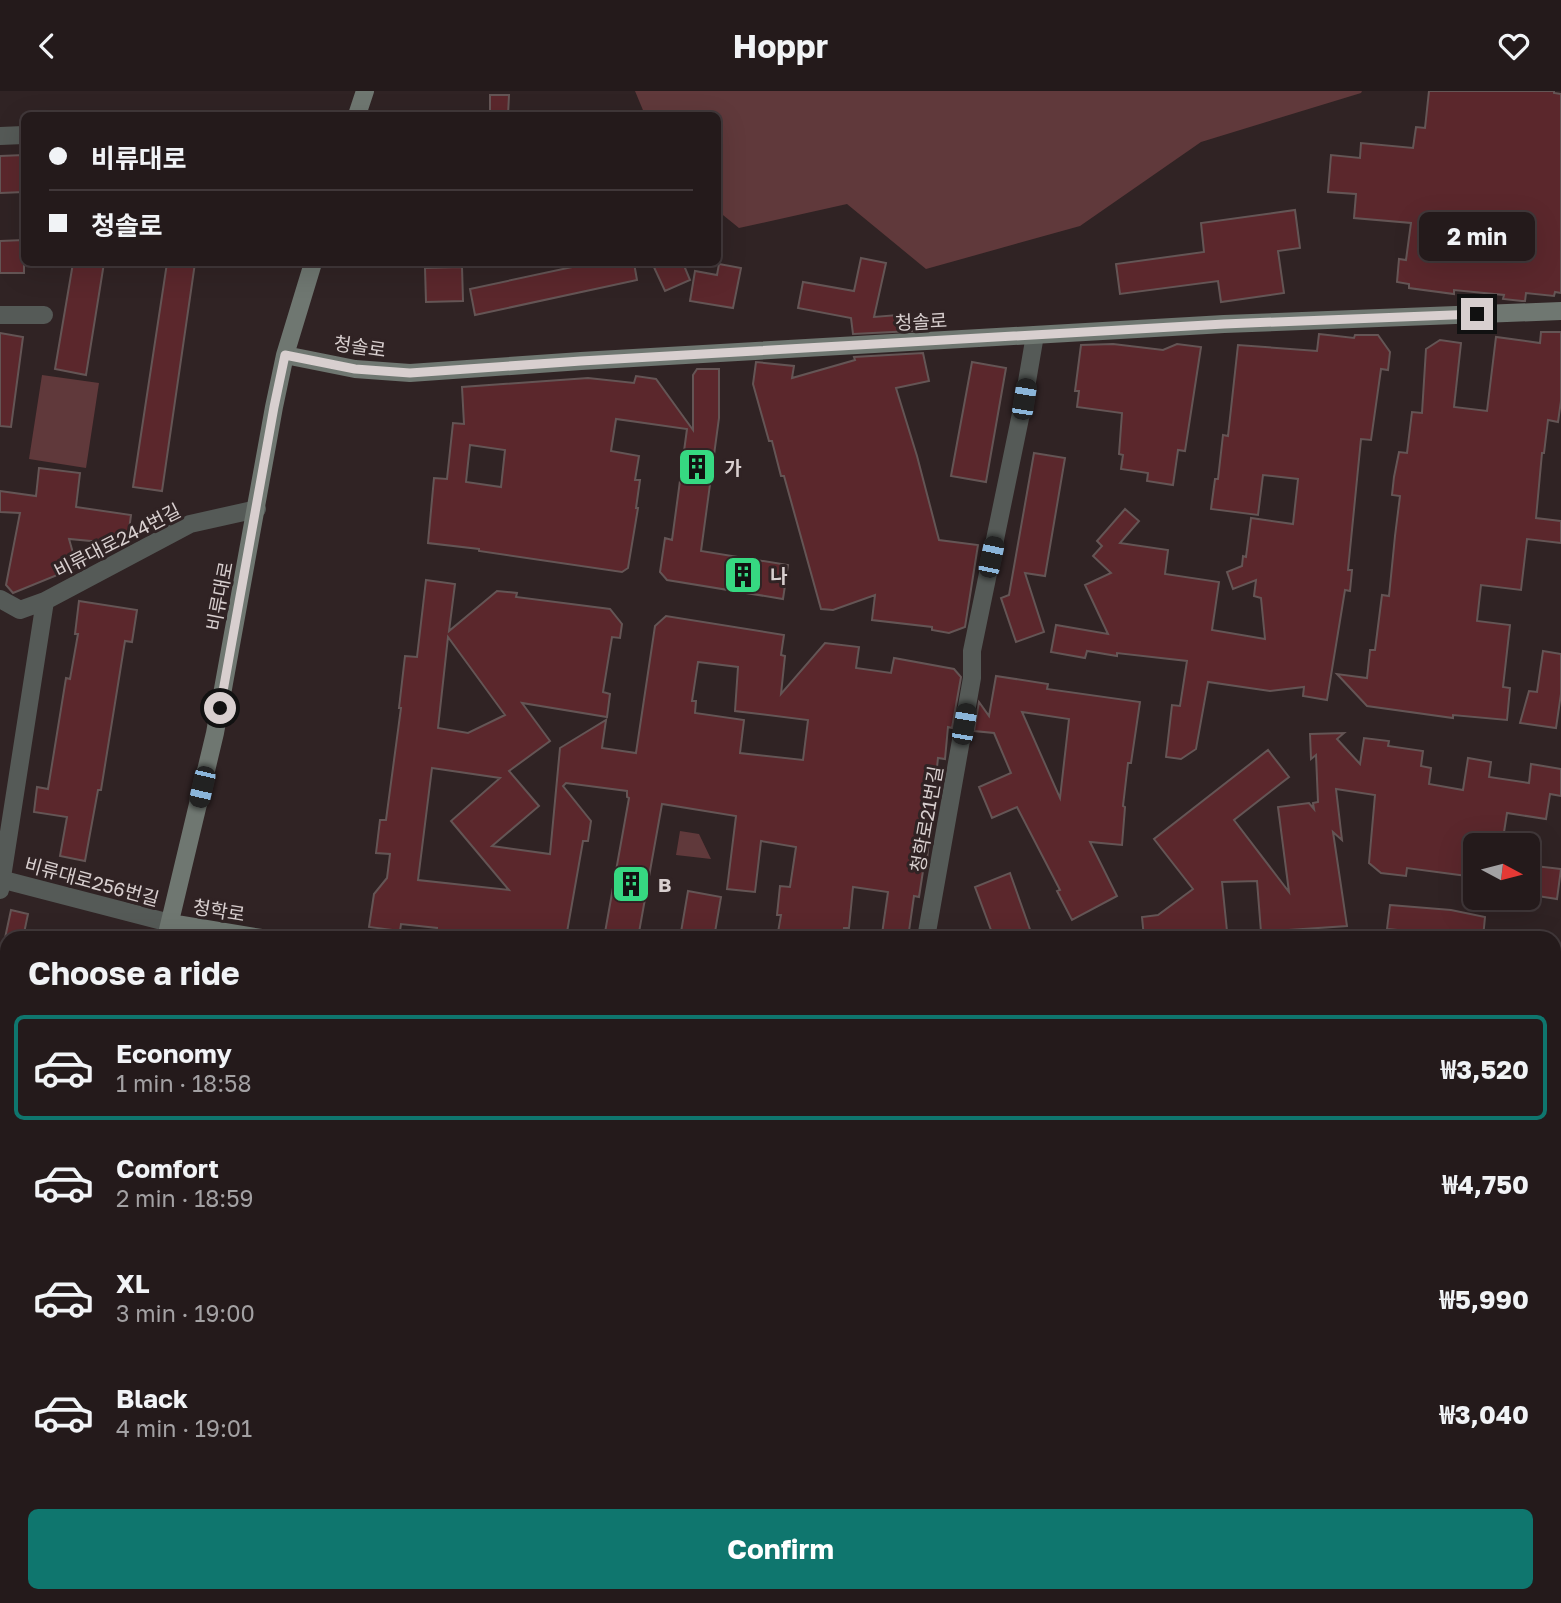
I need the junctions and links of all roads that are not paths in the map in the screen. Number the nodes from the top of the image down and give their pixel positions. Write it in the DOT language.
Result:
graph roads {
  1 [pos="365,91"];
  2 [pos="358,112"];
  3 [pos="21,135"];
  4 [pos="0,136"];
  5 [pos="312,266"];
  6 [pos="1561,311"];
  7 [pos="0,315"];
  8 [pos="44,315"];
  9 [pos="1035,335"];
  10 [pos="285,355"];
  11 [pos="257,509"];
  12 [pos="0,599"];
  13 [pos="45,601"];
  14 [pos="1,883"];
  15 [pos="168,931"];
  16 [pos="927,931"];
  1 -- 2 [label="street"];
  3 -- 4 [label="street"];
  5 -- 10 [label="street, 비류대로"];
  6 -- 9 [label="street, 청솔로"];
  7 -- 8 [label="street"];
  9 -- 10 [label="street, 청솔로"];
  9 -- 16 [label="street, 청학로21번길"];
  10 -- 11 [label="street, 비류대로"];
  11 -- 13 [label="street, 비류대로244번길"];
  11 -- 15 [label="street, 비류대로"];
  12 -- 13 [label="street, 비류대로244번길"];
  13 -- 14 [label="street, 비류대로256번길"];
  14 -- 15 [label="street, 비류대로256번길"];
}
